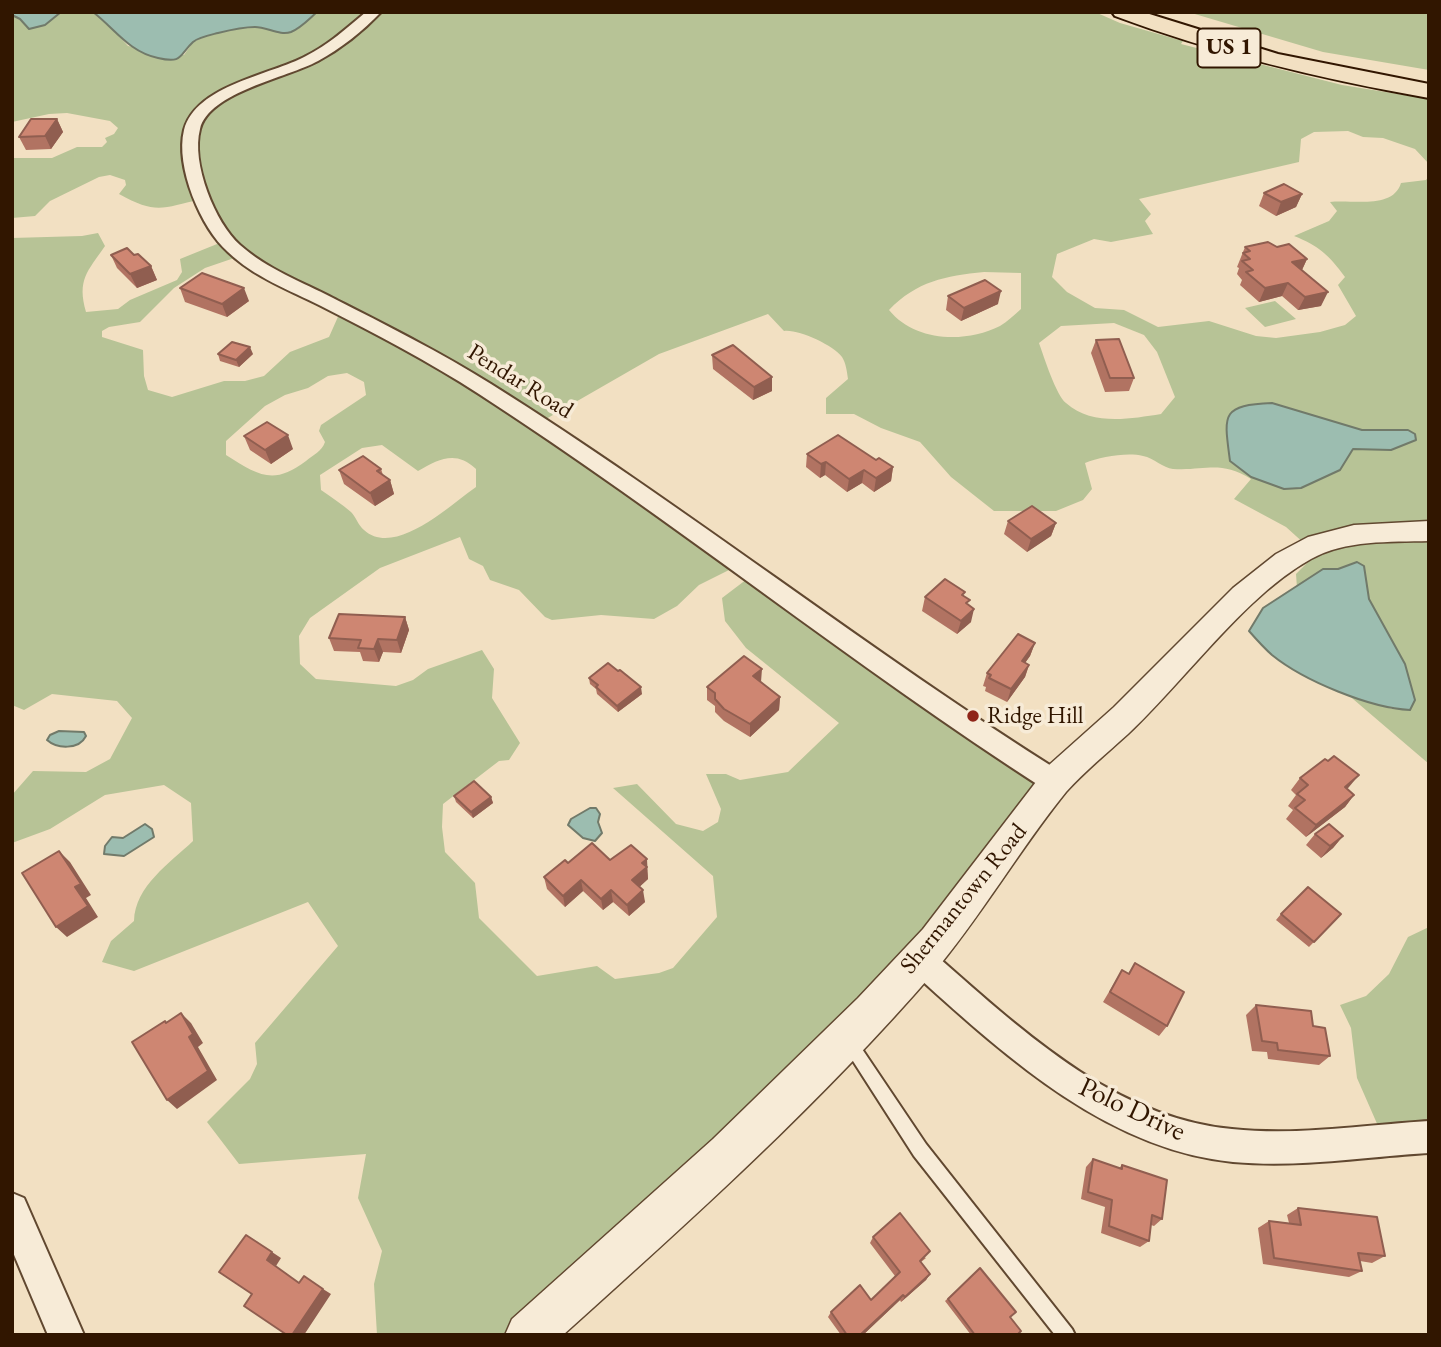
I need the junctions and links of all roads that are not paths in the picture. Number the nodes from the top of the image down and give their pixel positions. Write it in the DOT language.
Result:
graph roads {
  1 [pos="374,12"];
  2 [pos="1122,12"];
  3 [pos="1161,12"];
  4 [pos="1340,69"];
  5 [pos="1429,81"];
  6 [pos="1429,92"];
  7 [pos="1429,531"];
  8 [pos="1055,782"];
  9 [pos="919,960"];
  10 [pos="845,1036"];
  11 [pos="1429,1137"];
  12 [pos="12,1210"];
  13 [pos="66,1335"];
  14 [pos="528,1335"];
  15 [pos="1066,1335"];
  1 -- 8 [label="street, Pendar Road"];
  2 -- 4 [label="highway, US 1"];
  3 -- 4 [label="highway, US 1"];
  4 -- 5 [label="highway, US 1"];
  4 -- 6 [label="highway, US 1"];
  7 -- 8 [label="street, Shermantown Road"];
  8 -- 9 [label="street, Shermantown Road"];
  9 -- 10 [label="street, Shermantown Road"];
  9 -- 11 [label="street, Polo Drive"];
  10 -- 14 [label="street, Shermantown Road"];
  10 -- 15 [label="lane"];
  12 -- 13 [label="street"];
}
